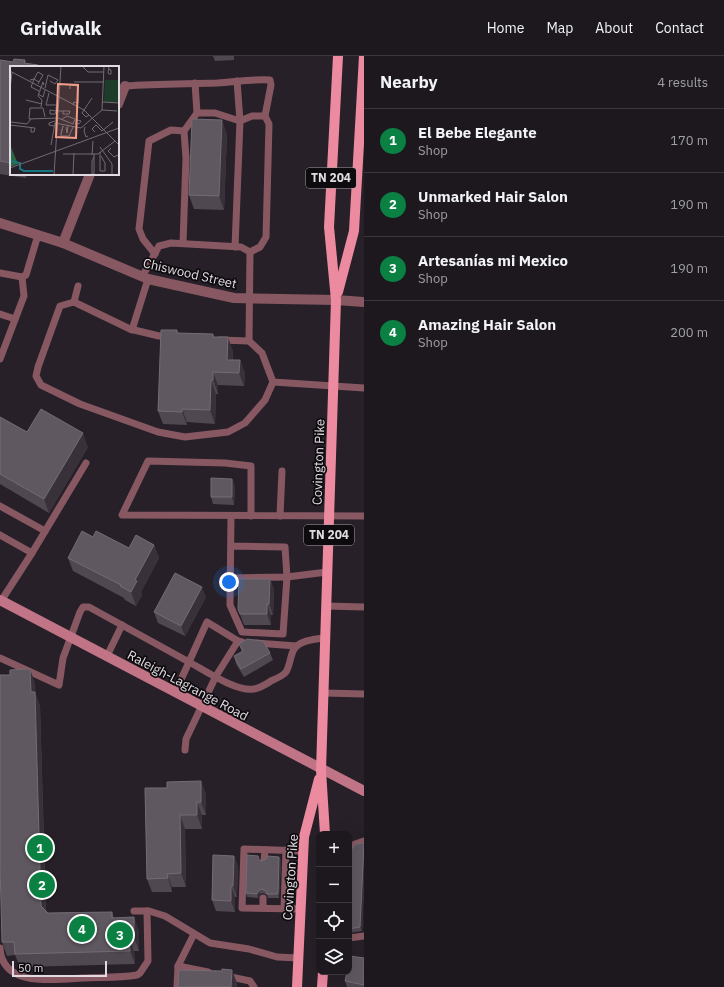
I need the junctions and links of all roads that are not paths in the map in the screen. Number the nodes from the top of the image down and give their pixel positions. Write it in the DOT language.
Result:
graph roads {
  1 [pos="338,56"];
  2 [pos="364,56"];
  3 [pos="237,81"];
  4 [pos="195,83"];
  5 [pos="125,86"];
  6 [pos="119,101"];
  7 [pos="196,113"];
  8 [pos="265,116"];
  9 [pos="240,121"];
  10 [pos="184,131"];
  11 [pos="90,175"];
  12 [pos="0,223"];
  13 [pos="38,235"];
  14 [pos="63,243"];
  15 [pos="183,244"];
  16 [pos="235,247"];
  17 [pos="250,252"];
  18 [pos="155,254"];
  19 [pos="0,274"];
  20 [pos="22,277"];
  21 [pos="145,278"];
  22 [pos="78,286"];
  23 [pos="248,298"];
  24 [pos="336,300"];
  25 [pos="74,302"];
  26 [pos="364,302"];
  27 [pos="0,314"];
  28 [pos="15,319"];
  29 [pos="132,330"];
  30 [pos="174,337"];
  31 [pos="212,339"];
  32 [pos="249,341"];
  33 [pos="0,360"];
  34 [pos="273,382"];
  35 [pos="334,386"];
  36 [pos="364,388"];
  37 [pos="86,463"];
  38 [pos="282,471"];
  39 [pos="0,506"];
  40 [pos="231,516"];
  41 [pos="251,516"];
  42 [pos="280,516"];
  43 [pos="329,516"];
  44 [pos="364,516"];
  45 [pos="45,531"];
  46 [pos="0,535"];
  47 [pos="231,546"];
  48 [pos="32,553"];
  49 [pos="328,572"];
  50 [pos="287,577"];
  51 [pos="230,578"];
  52 [pos="1,600"];
  53 [pos="326,606"];
  54 [pos="364,607"];
  55 [pos="122,625"];
  56 [pos="70,637"];
  57 [pos="325,638"];
  58 [pos="238,641"];
  59 [pos="296,646"];
  60 [pos="107,656"];
  61 [pos="0,658"];
  62 [pos="190,662"];
  63 [pos="216,676"];
  64 [pos="175,693"];
  65 [pos="324,693"];
  66 [pos="364,694"];
  67 [pos="201,706"];
  68 [pos="184,750"];
  69 [pos="321,770"];
  70 [pos="364,791"];
  71 [pos="325,831"];
  72 [pos="364,840"];
  73 [pos="352,847"];
  74 [pos="265,850"];
  75 [pos="286,850"];
  76 [pos="303,851"];
  77 [pos="264,860"];
  78 [pos="263,898"];
  79 [pos="263,908"];
  80 [pos="284,909"];
  81 [pos="301,909"];
  82 [pos="134,911"];
  83 [pos="147,911"];
  84 [pos="194,934"];
  85 [pos="364,936"];
  86 [pos="352,938"];
  87 [pos="0,948"];
  88 [pos="298,958"];
  89 [pos="178,966"];
  90 [pos="323,975"];
  91 [pos="178,987"];
  92 [pos="254,987"];
  93 [pos="297,987"];
  94 [pos="322,987"];
  1 -- 24 [label="main road, Covington Pike / TN 204"];
  2 -- 24 [label="main road, Covington Pike / TN 204"];
  3 -- 4 [label="lane"];
  3 -- 8 [label="lane"];
  3 -- 9 [label="lane"];
  4 -- 5 [label="lane"];
  4 -- 7 [label="lane"];
  5 -- 6 [label="street"];
  7 -- 9 [label="lane"];
  7 -- 10 [label="lane"];
  8 -- 9 [label="lane"];
  8 -- 17 [label="lane"];
  9 -- 16 [label="lane"];
  10 -- 15 [label="lane"];
  10 -- 18 [label="lane"];
  11 -- 14 [label="street"];
  12 -- 13 [label="street, Chiswood Street"];
  13 -- 14 [label="street, Chiswood Street"];
  13 -- 20 [label="lane"];
  14 -- 21 [label="street, Chiswood Street"];
  15 -- 16 [label="lane"];
  15 -- 18 [label="lane"];
  16 -- 17 [label="lane"];
  17 -- 23 [label="lane"];
  18 -- 21 [label="lane"];
  19 -- 20 [label="lane"];
  20 -- 28 [label="lane"];
  21 -- 23 [label="street, Chiswood Street"];
  21 -- 29 [label="lane"];
  22 -- 25 [label="lane"];
  23 -- 24 [label="street, Chiswood Street"];
  23 -- 32 [label="lane"];
  24 -- 26 [label="street, Chiswood Street"];
  24 -- 35 [label="main road, Covington Pike / TN 204"];
  25 -- 29 [label="lane"];
  25 -- 34 [label="lane"];
  27 -- 28 [label="lane"];
  28 -- 33 [label="lane"];
  29 -- 30 [label="lane"];
  31 -- 32 [label="lane"];
  32 -- 34 [label="lane"];
  34 -- 35 [label="lane"];
  35 -- 36 [label="lane"];
  35 -- 43 [label="main road, Covington Pike / TN 204"];
  37 -- 45 [label="lane"];
  38 -- 42 [label="lane"];
  39 -- 45 [label="lane"];
  40 -- 41 [label="lane"];
  40 -- 41 [label="lane"];
  40 -- 47 [label="lane"];
  41 -- 42 [label="lane"];
  42 -- 43 [label="lane"];
  43 -- 44 [label="lane"];
  43 -- 49 [label="main road, Covington Pike / TN 204"];
  45 -- 48 [label="lane"];
  46 -- 48 [label="lane"];
  47 -- 50 [label="lane"];
  47 -- 51 [label="lane"];
  48 -- 52 [label="lane"];
  49 -- 50 [label="lane"];
  49 -- 53 [label="main road, Covington Pike / TN 204"];
  50 -- 51 [label="lane"];
  50 -- 51 [label="lane"];
  52 -- 56 [label="main road, Raleigh-Lagrange Road"];
  53 -- 54 [label="lane"];
  53 -- 57 [label="main road, Covington Pike / TN 204"];
  55 -- 56 [label="lane"];
  55 -- 60 [label="lane"];
  55 -- 62 [label="lane"];
  56 -- 60 [label="main road, Raleigh-Lagrange Road"];
  56 -- 61 [label="lane"];
  57 -- 59 [label="lane"];
  57 -- 65 [label="main road, Covington Pike / TN 204"];
  58 -- 59 [label="lane"];
  58 -- 62 [label="lane"];
  58 -- 63 [label="lane"];
  59 -- 63 [label="lane"];
  60 -- 64 [label="main road, Raleigh-Lagrange Road"];
  62 -- 63 [label="lane"];
  62 -- 64 [label="lane"];
  63 -- 67 [label="lane"];
  64 -- 67 [label="main road, Raleigh-Lagrange Road"];
  65 -- 66 [label="lane"];
  65 -- 69 [label="main road, Covington Pike / TN 204"];
  67 -- 68 [label="lane"];
  67 -- 69 [label="main road, Raleigh-Lagrange Road"];
  69 -- 70 [label="main road, Raleigh-Lagrange Road"];
  69 -- 71 [label="main road, Covington Pike / TN 204"];
  69 -- 76 [label="main road, Covington Pike / TN 204"];
  72 -- 73 [label="lane"];
  74 -- 75 [label="lane"];
  74 -- 77 [label="lane"];
  74 -- 79 [label="lane"];
  75 -- 76 [label="lane"];
  75 -- 80 [label="lane"];
  76 -- 81 [label="main road, Covington Pike / TN 204"];
  78 -- 79 [label="lane"];
  79 -- 80 [label="lane"];
  80 -- 81 [label="lane"];
  81 -- 88 [label="main road, Covington Pike / TN 204"];
  82 -- 83 [label="lane"];
  83 -- 84 [label="lane"];
  83 -- 87 [label="lane"];
  84 -- 88 [label="lane"];
  84 -- 89 [label="lane"];
  85 -- 86 [label="lane"];
  88 -- 93 [label="main road, Covington Pike / TN 204"];
  89 -- 91 [label="lane"];
  89 -- 92 [label="lane"];
  90 -- 94 [label="main road"];
}
